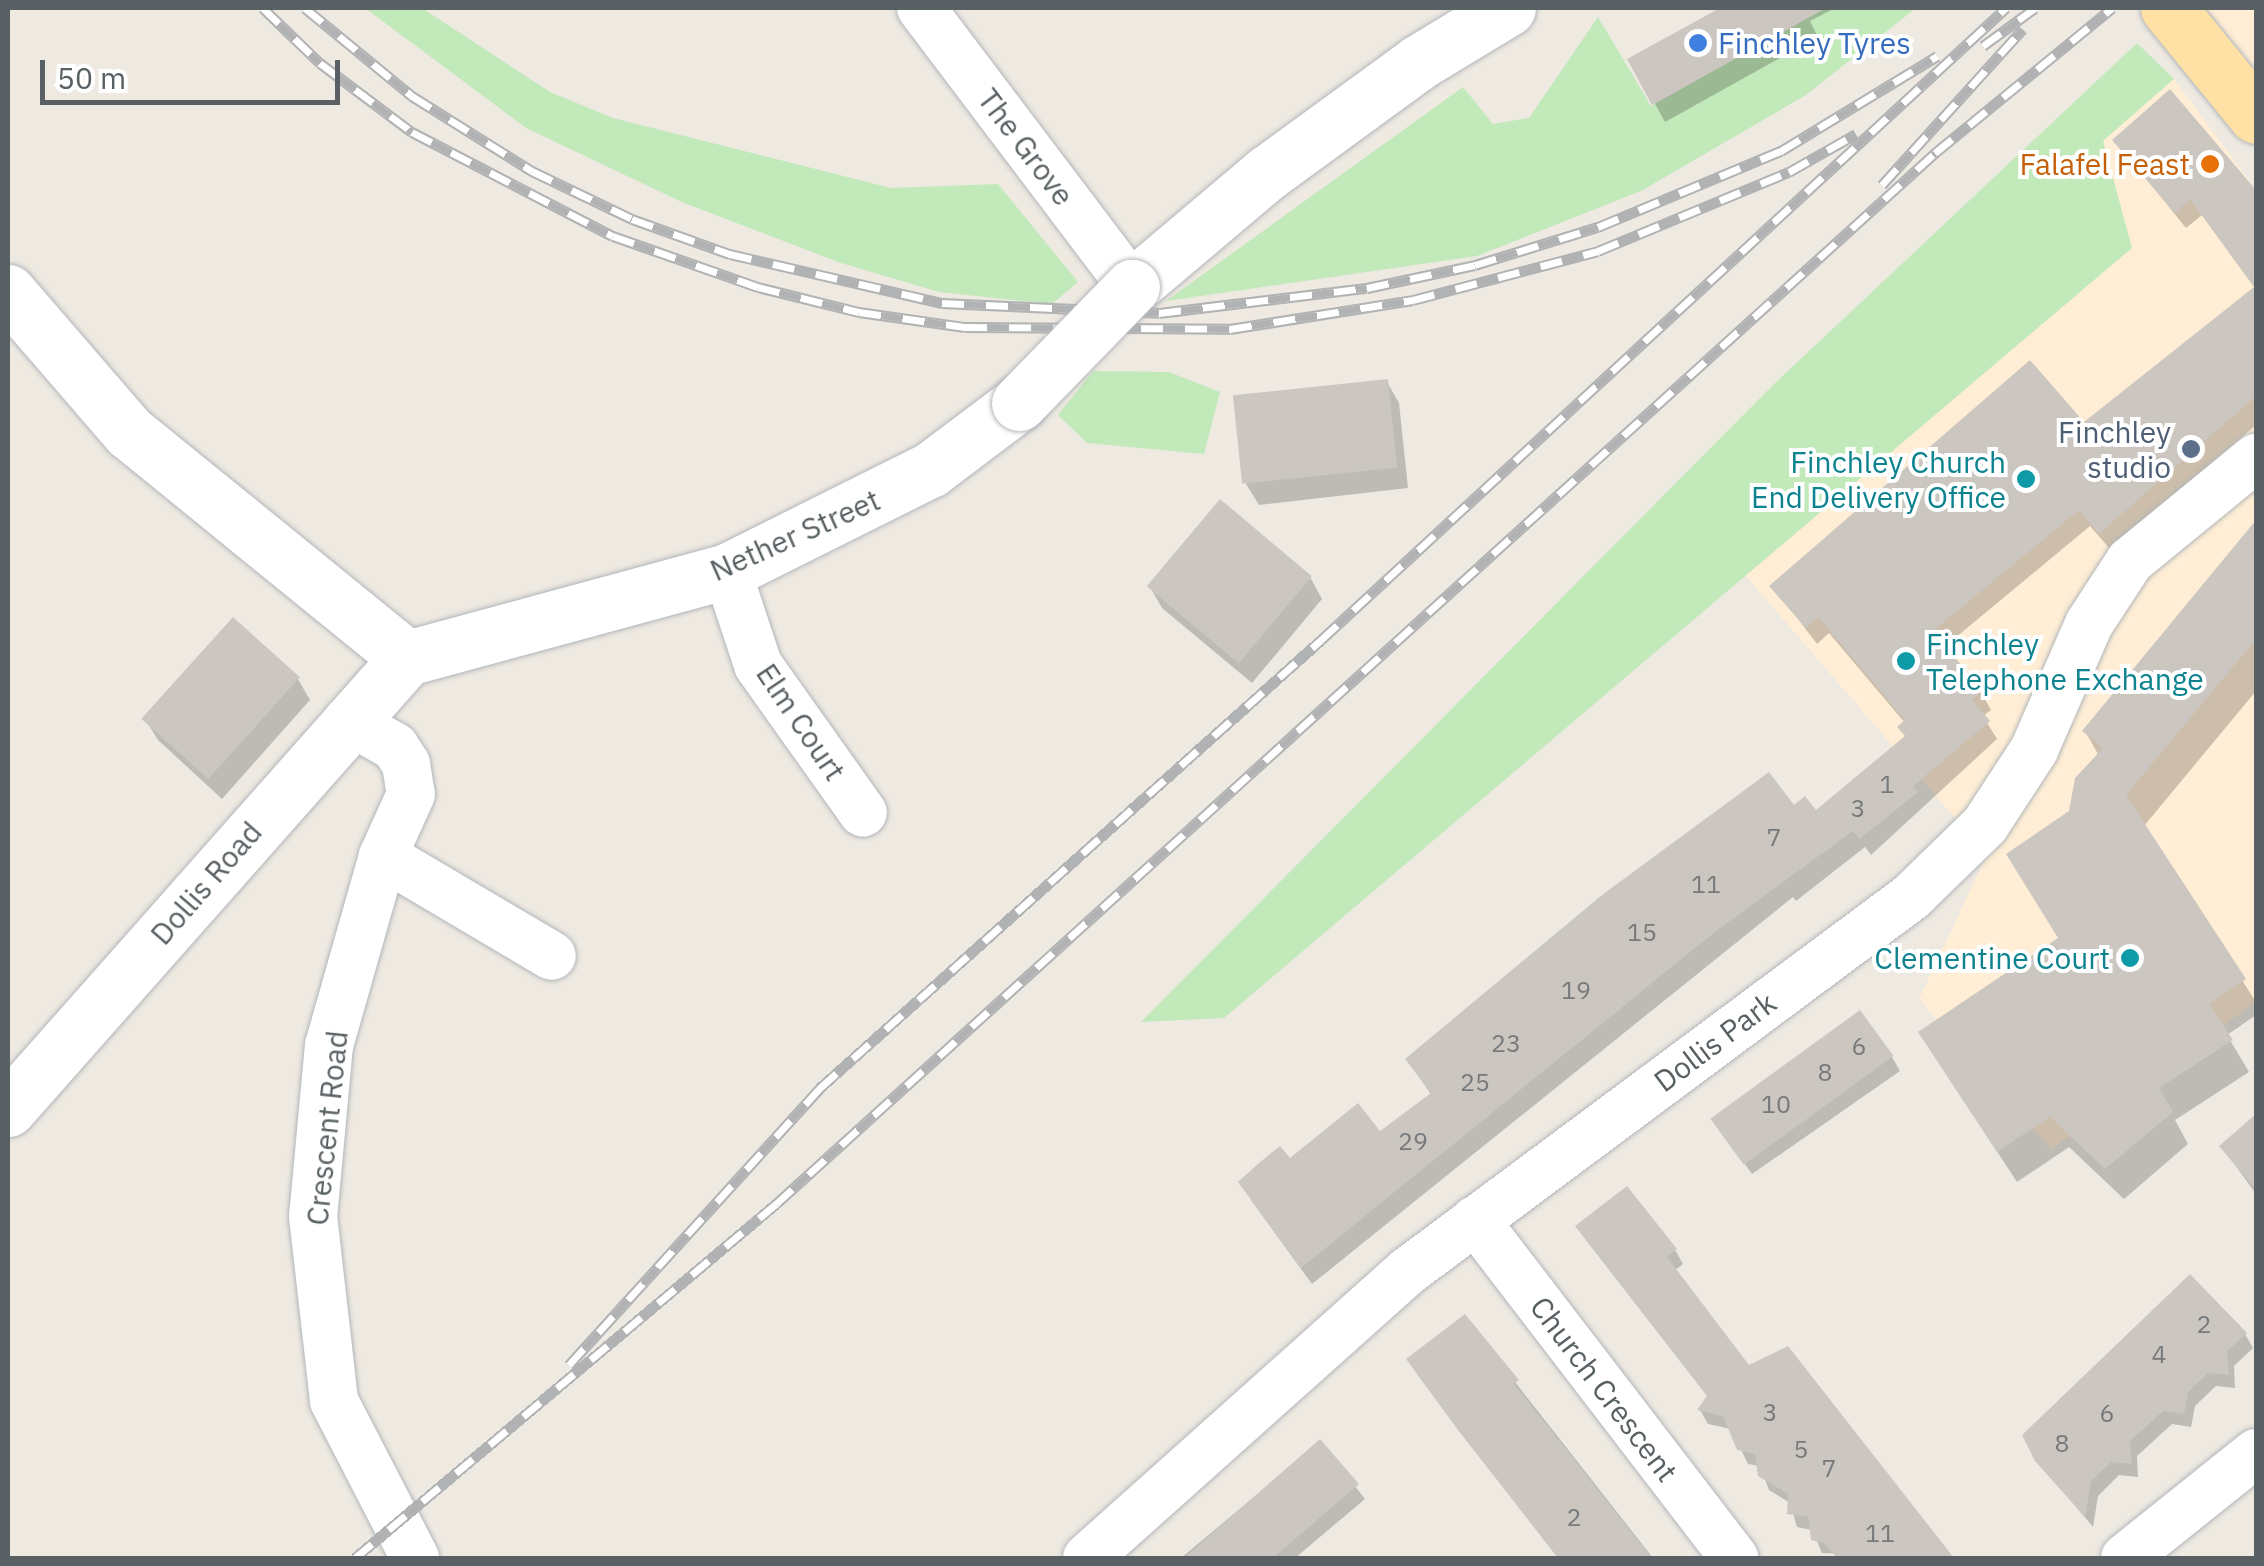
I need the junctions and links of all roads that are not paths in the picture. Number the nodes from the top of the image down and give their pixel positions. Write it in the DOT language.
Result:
graph roads {
  1 [pos="921,8"];
  2 [pos="1508,8"];
  3 [pos="2182,25"];
  4 [pos="2256,116"];
  5 [pos="1132,287"];
  6 [pos="9,300"];
  7 [pos="2256,458"];
  8 [pos="727,571"];
  9 [pos="407,658"];
  10 [pos="348,720"];
  11 [pos="863,813"];
  12 [pos="383,856"];
  13 [pos="552,956"];
  14 [pos="8,1109"];
  15 [pos="1474,1220"];
  16 [pos="2256,1454"];
  17 [pos="414,1558"];
  18 [pos="1088,1558"];
  19 [pos="1734,1558"];
  20 [pos="2125,1558"];
  1 -- 5 [label="street, The Grove"];
  2 -- 5 [label="main road, Nether Street"];
  3 -- 4 [label="main road"];
  5 -- 8 [label="main road, Nether Street, bridge"];
  6 -- 9 [label="main road"];
  7 -- 15 [label="street, Dollis Park"];
  8 -- 9 [label="main road, Nether Street"];
  8 -- 11 [label="street, Elm Court"];
  9 -- 10 [label="main road, Dollis Road"];
  10 -- 12 [label="street, Crescent Road"];
  10 -- 14 [label="main road, Dollis Road"];
  12 -- 13 [label="street"];
  12 -- 17 [label="street, Crescent Road"];
  15 -- 18 [label="street, Dollis Park"];
  15 -- 19 [label="street, Church Crescent"];
  16 -- 20 [label="street"];
}
